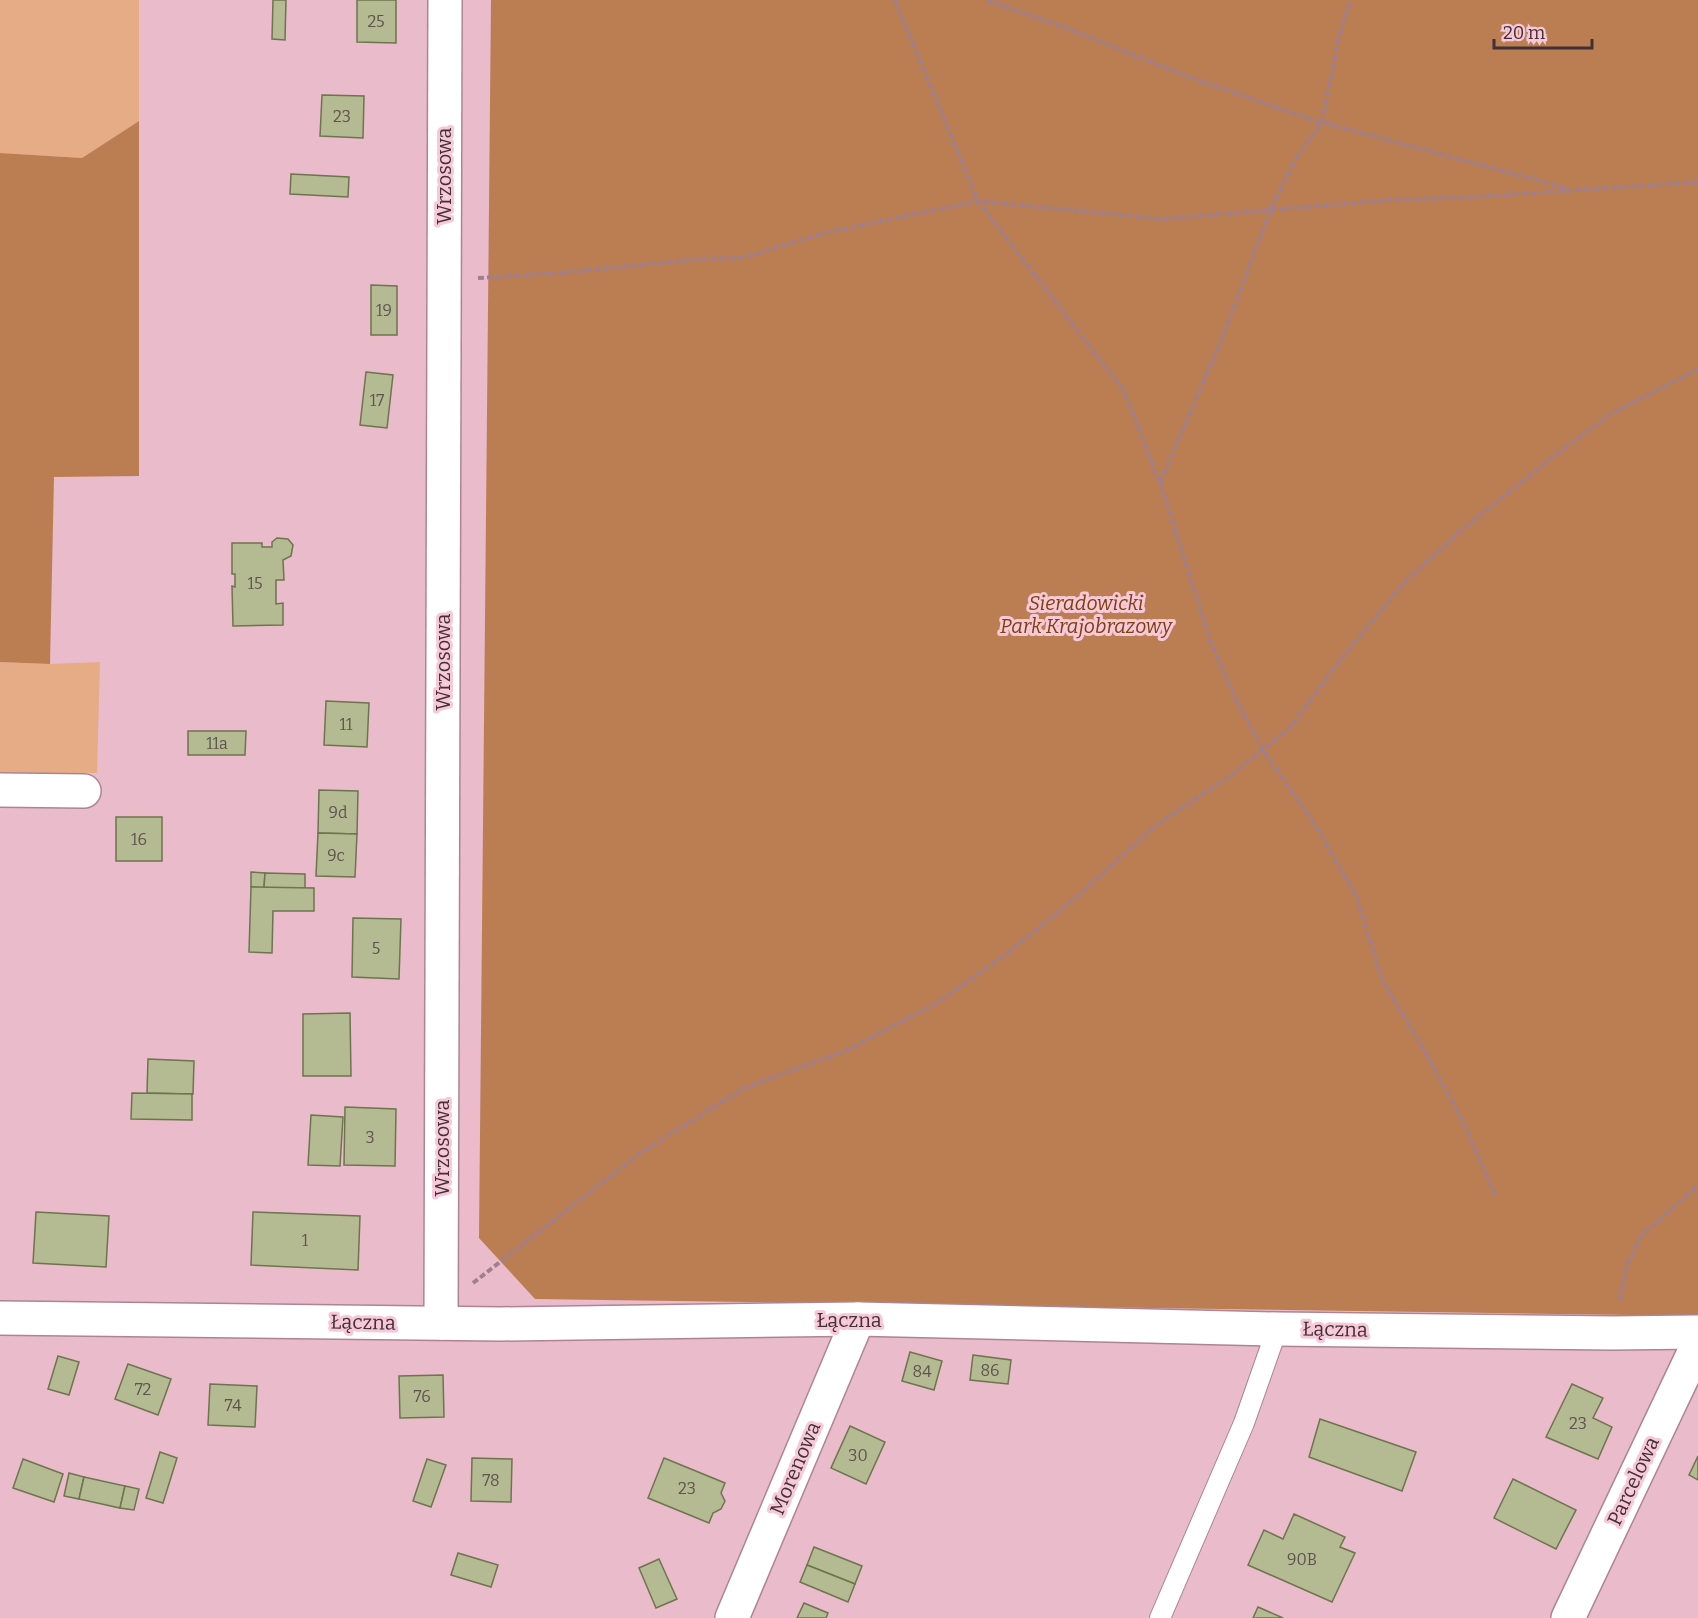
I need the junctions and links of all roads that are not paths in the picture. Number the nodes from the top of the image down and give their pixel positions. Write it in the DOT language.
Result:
graph roads {
  1 [pos="446,0"];
  2 [pos="0,790"];
  3 [pos="84,791"];
  4 [pos="0,1318"];
  5 [pos="858,1319"];
  6 [pos="441,1323"];
  7 [pos="1277,1329"];
  8 [pos="1698,1332"];
  9 [pos="1698,1344"];
  10 [pos="732,1618"];
  11 [pos="1160,1618"];
  12 [pos="1568,1618"];
  1 -- 6 [label="street, Wrzosowa"];
  2 -- 3 [label="street"];
  4 -- 6 [label="street, Łączna"];
  5 -- 6 [label="street, Łączna"];
  5 -- 7 [label="street, Łączna"];
  5 -- 10 [label="street, Morenowa"];
  7 -- 8 [label="street, Łączna"];
  7 -- 11 [label="lane"];
  9 -- 12 [label="street, Parcelowa"];
}
